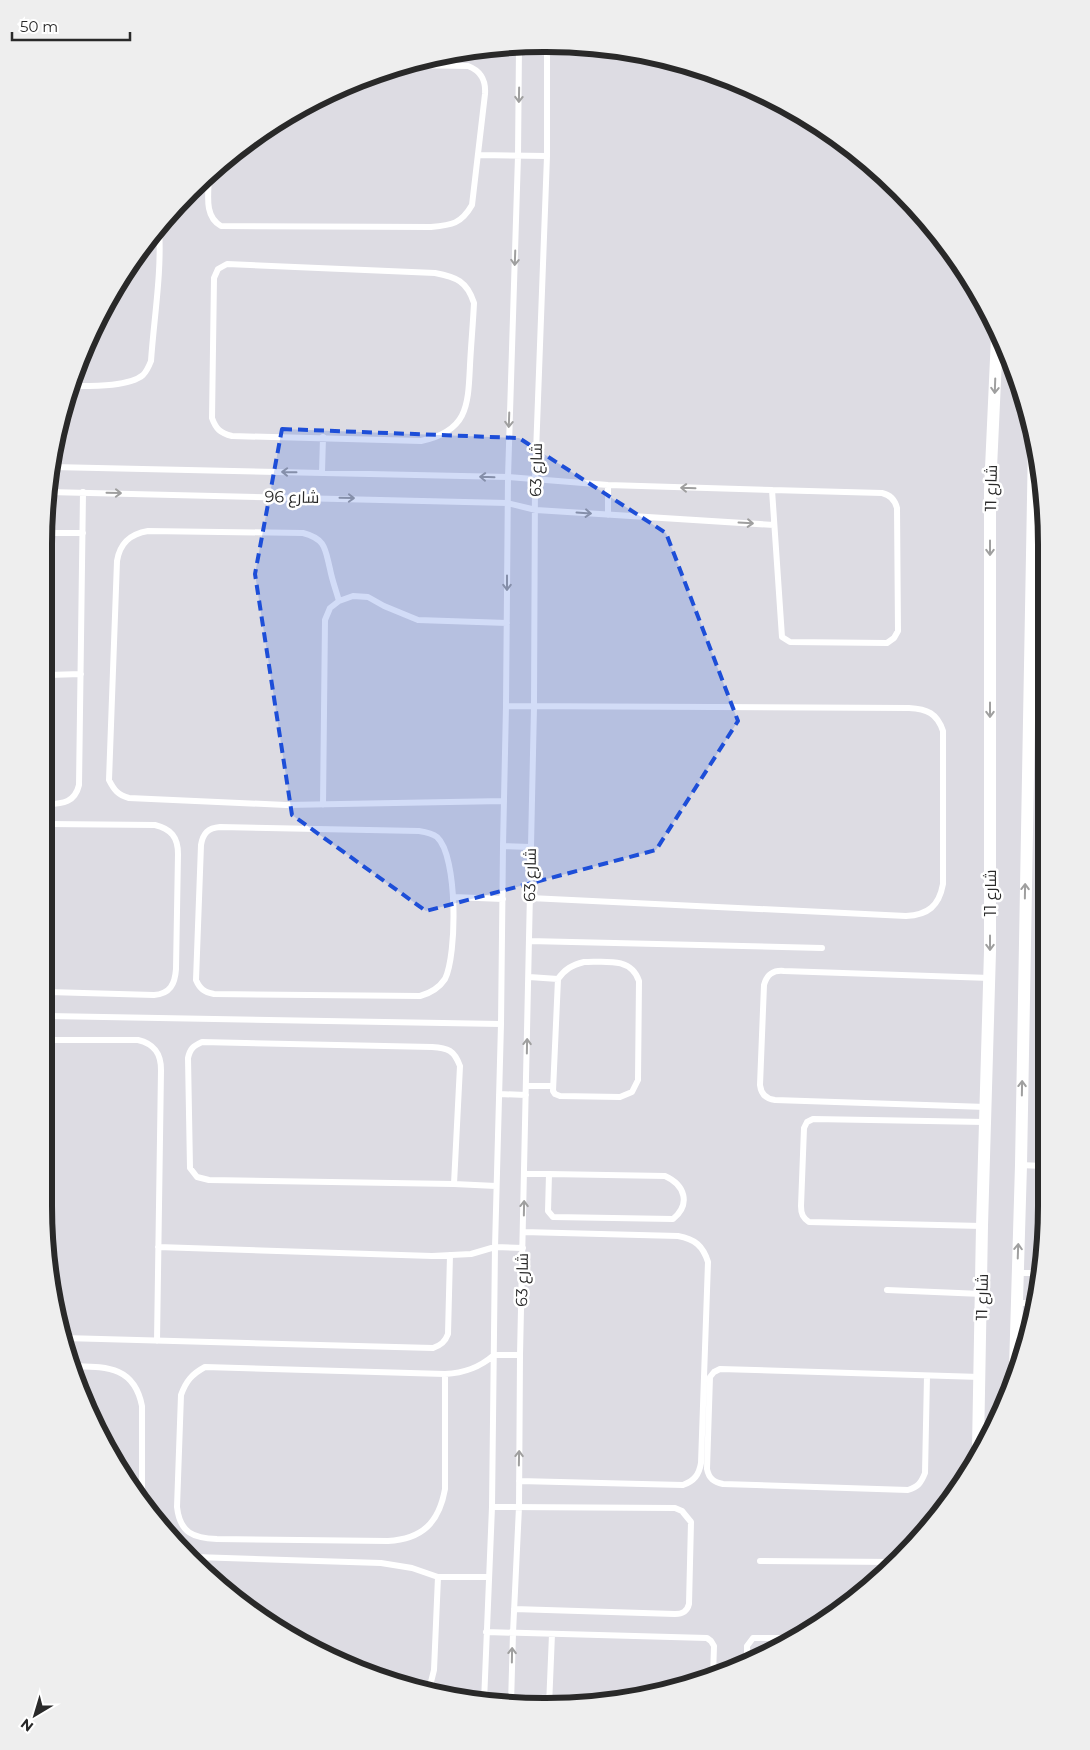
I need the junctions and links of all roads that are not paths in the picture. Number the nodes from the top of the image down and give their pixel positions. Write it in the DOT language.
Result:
graph roads {
  1 [pos="547,52"];
  2 [pos="519,54"];
  3 [pos="434,65"];
  4 [pos="479,154"];
  5 [pos="518,156"];
  6 [pos="547,156"];
  7 [pos="209,185"];
  8 [pos="159,239"];
  9 [pos="996,349"];
  10 [pos="79,386"];
  11 [pos="323,437"];
  12 [pos="59,467"];
  13 [pos="322,472"];
  14 [pos="508,478"];
  15 [pos="535,480"];
  16 [pos="608,485"];
  17 [pos="772,490"];
  18 [pos="56,492"];
  19 [pos="83,492"];
  20 [pos="507,502"];
  21 [pos="536,510"];
  22 [pos="608,515"];
  23 [pos="1036,520"];
  24 [pos="774,524"];
  25 [pos="53,533"];
  26 [pos="83,533"];
  27 [pos="339,601"];
  28 [pos="507,623"];
  29 [pos="81,674"];
  30 [pos="52,675"];
  31 [pos="506,706"];
  32 [pos="534,707"];
  33 [pos="504,801"];
  34 [pos="52,804"];
  35 [pos="323,805"];
  36 [pos="52,824"];
  37 [pos="503,846"];
  38 [pos="530,847"];
  39 [pos="454,898"];
  40 [pos="530,898"];
  41 [pos="503,899"];
  42 [pos="529,941"];
  43 [pos="822,948"];
  44 [pos="528,977"];
  45 [pos="990,978"];
  46 [pos="558,979"];
  47 [pos="52,992"];
  48 [pos="52,1016"];
  49 [pos="501,1024"];
  50 [pos="52,1040"];
  51 [pos="526,1086"];
  52 [pos="553,1086"];
  53 [pos="499,1094"];
  54 [pos="526,1095"];
  55 [pos="986,1107"];
  56 [pos="986,1122"];
  57 [pos="1021,1165"];
  58 [pos="1038,1166"];
  59 [pos="524,1174"];
  60 [pos="549,1174"];
  61 [pos="454,1184"];
  62 [pos="496,1186"];
  63 [pos="982,1226"];
  64 [pos="523,1232"];
  65 [pos="158,1247"];
  66 [pos="495,1247"];
  67 [pos="523,1248"];
  68 [pos="450,1256"];
  69 [pos="1018,1273"];
  70 [pos="1032,1273"];
  71 [pos="887,1290"];
  72 [pos="982,1294"];
  73 [pos="1017,1303"];
  74 [pos="1028,1303"];
  75 [pos="71,1338"];
  76 [pos="156,1340"];
  77 [pos="1016,1346"];
  78 [pos="494,1355"];
  79 [pos="520,1355"];
  80 [pos="80,1366"];
  81 [pos="445,1374"];
  82 [pos="927,1376"];
  83 [pos="980,1378"];
  84 [pos="978,1439"];
  85 [pos="519,1481"];
  86 [pos="142,1488"];
  87 [pos="492,1507"];
  88 [pos="519,1507"];
  89 [pos="201,1557"];
  90 [pos="760,1561"];
  91 [pos="884,1562"];
  92 [pos="438,1577"];
  93 [pos="488,1577"];
  94 [pos="514,1609"];
  95 [pos="486,1632"];
  96 [pos="513,1633"];
  97 [pos="552,1634"];
  98 [pos="780,1638"];
  99 [pos="747,1654"];
  100 [pos="713,1667"];
  101 [pos="431,1684"];
  102 [pos="484,1693"];
  103 [pos="511,1696"];
  104 [pos="549,1698"];
  1 -- 6 [label="lane, شارع 63"];
  2 -- 5 [label="lane, شارع 63, one-way"];
  3 -- 4 [label="lane"];
  4 -- 5 [label="lane"];
  4 -- 7 [label="lane"];
  5 -- 6 [label="lane"];
  5 -- 14 [label="lane, شارع 63, one-way"];
  6 -- 15 [label="lane, شارع 63"];
  8 -- 10 [label="lane"];
  9 -- 45 [label="street, شارع 11, one-way"];
  11 -- 11 [label="lane"];
  11 -- 13 [label="lane"];
  13 -- 12 [label="lane, شارع 96, one-way"];
  14 -- 13 [label="lane, شارع 96, one-way"];
  14 -- 15 [label="lane, شارع 96"];
  14 -- 20 [label="lane, شارع 63"];
  15 -- 16 [label="lane, شارع 96"];
  15 -- 21 [label="lane, شارع 63"];
  17 -- 16 [label="lane, شارع 96, one-way"];
  16 -- 22 [label="lane"];
  17 -- 24 [label="lane"];
  17 -- 24 [label="lane, شارع 96"];
  18 -- 19 [label="lane, شارع 96"];
  19 -- 20 [label="lane, شارع 96, one-way"];
  19 -- 26 [label="lane"];
  20 -- 21 [label="lane, شارع 96"];
  20 -- 28 [label="lane, شارع 63, one-way"];
  21 -- 22 [label="lane, شارع 96, one-way"];
  21 -- 32 [label="lane, شارع 63"];
  22 -- 24 [label="lane, شارع 96, one-way"];
  57 -- 23 [label="street, one-way"];
  25 -- 26 [label="lane"];
  26 -- 29 [label="lane"];
  27 -- 28 [label="lane"];
  27 -- 35 [label="lane"];
  27 -- 35 [label="lane"];
  28 -- 31 [label="lane, شارع 63"];
  29 -- 30 [label="lane"];
  29 -- 34 [label="lane"];
  31 -- 32 [label="lane"];
  31 -- 33 [label="lane, شارع 63"];
  32 -- 38 [label="lane, شارع 63"];
  32 -- 40 [label="lane"];
  33 -- 35 [label="lane"];
  33 -- 37 [label="lane, شارع 63"];
  36 -- 47 [label="lane"];
  37 -- 38 [label="lane"];
  37 -- 41 [label="lane, شارع 63"];
  38 -- 40 [label="lane, شارع 63"];
  39 -- 39 [label="lane"];
  39 -- 41 [label="lane"];
  40 -- 42 [label="lane, شارع 63"];
  41 -- 49 [label="lane, شارع 63"];
  42 -- 43 [label="lane"];
  42 -- 44 [label="lane, شارع 63"];
  44 -- 46 [label="lane"];
  51 -- 44 [label="lane, شارع 63, one-way"];
  45 -- 55 [label="street, شارع 11"];
  45 -- 55 [label="lane"];
  46 -- 52 [label="lane"];
  46 -- 52 [label="lane"];
  48 -- 49 [label="lane"];
  49 -- 53 [label="lane, شارع 63"];
  50 -- 65 [label="lane"];
  51 -- 52 [label="lane"];
  51 -- 54 [label="lane, شارع 63"];
  53 -- 54 [label="lane"];
  53 -- 62 [label="lane, شارع 63"];
  54 -- 59 [label="lane, شارع 63"];
  55 -- 56 [label="street, شارع 11"];
  56 -- 63 [label="street, شارع 11"];
  56 -- 63 [label="lane"];
  57 -- 58 [label="lane"];
  69 -- 57 [label="street, one-way"];
  59 -- 60 [label="lane"];
  64 -- 59 [label="lane, شارع 63, one-way"];
  60 -- 60 [label="lane"];
  61 -- 61 [label="lane"];
  61 -- 62 [label="lane"];
  62 -- 66 [label="lane, شارع 63"];
  63 -- 72 [label="street, شارع 11"];
  64 -- 67 [label="lane, شارع 63"];
  64 -- 85 [label="lane"];
  65 -- 68 [label="lane"];
  65 -- 76 [label="lane"];
  66 -- 67 [label="lane"];
  66 -- 68 [label="lane"];
  66 -- 78 [label="lane, شارع 63"];
  67 -- 79 [label="lane, شارع 63"];
  68 -- 76 [label="lane"];
  69 -- 70 [label="lane"];
  69 -- 73 [label="street"];
  71 -- 72 [label="lane"];
  72 -- 83 [label="street, شارع 11"];
  73 -- 74 [label="lane"];
  73 -- 77 [label="street"];
  75 -- 76 [label="lane"];
  78 -- 79 [label="lane"];
  78 -- 81 [label="lane"];
  78 -- 87 [label="lane, شارع 63"];
  85 -- 79 [label="lane, شارع 63, one-way"];
  80 -- 86 [label="lane"];
  81 -- 81 [label="lane"];
  82 -- 82 [label="lane"];
  82 -- 83 [label="lane"];
  83 -- 84 [label="street, شارع 11"];
  85 -- 88 [label="lane, شارع 63"];
  87 -- 88 [label="lane"];
  87 -- 93 [label="lane, شارع 63"];
  88 -- 94 [label="lane, شارع 63"];
  88 -- 94 [label="lane"];
  89 -- 92 [label="lane"];
  90 -- 91 [label="lane"];
  92 -- 93 [label="lane"];
  92 -- 101 [label="lane"];
  93 -- 95 [label="lane, شارع 63"];
  94 -- 96 [label="lane, شارع 63"];
  95 -- 96 [label="lane"];
  95 -- 102 [label="lane, شارع 63"];
  96 -- 97 [label="lane"];
  103 -- 96 [label="lane, شارع 63, one-way"];
  97 -- 100 [label="lane"];
  97 -- 104 [label="lane"];
  98 -- 99 [label="lane"];
}
